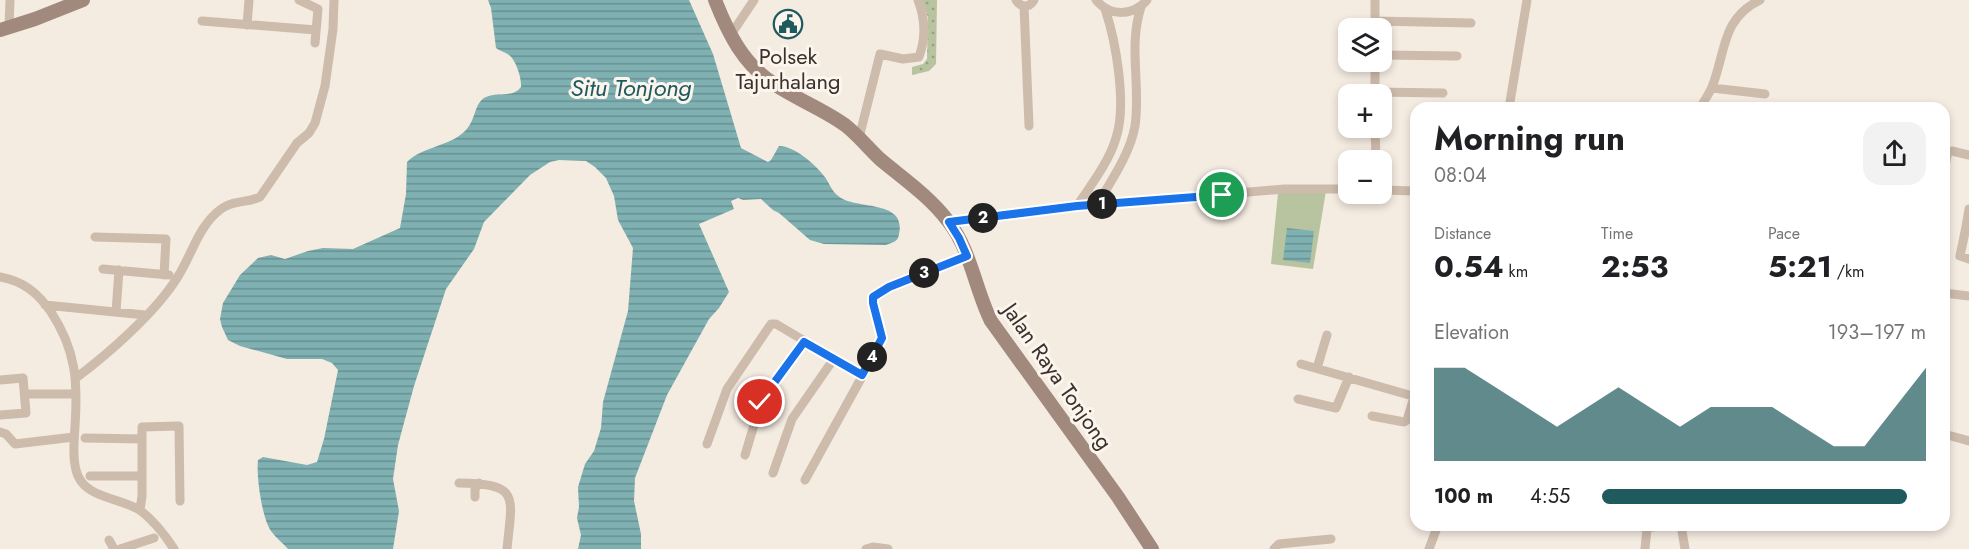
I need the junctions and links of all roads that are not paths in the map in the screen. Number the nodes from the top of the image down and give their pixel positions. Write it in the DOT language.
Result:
graph roads {
  1 [pos="10,0"];
  2 [pos="83,0"];
  3 [pos="249,0"];
  4 [pos="299,0"];
  5 [pos="334,0"];
  6 [pos="715,0"];
  7 [pos="754,0"];
  8 [pos="918,0"];
  9 [pos="1034,0"];
  10 [pos="1096,0"];
  11 [pos="1375,0"];
  12 [pos="1527,0"];
  13 [pos="1760,0"];
  14 [pos="1020,3"];
  15 [pos="1144,3"];
  16 [pos="1105,9"];
  17 [pos="1375,18"];
  18 [pos="202,21"];
  19 [pos="1471,23"];
  20 [pos="247,25"];
  21 [pos="1392,25"];
  22 [pos="5,28"];
  23 [pos="316,30"];
  24 [pos="730,36"];
  25 [pos="315,43"];
  26 [pos="1392,55"];
  27 [pos="1457,56"];
  28 [pos="1712,88"];
  29 [pos="1392,93"];
  30 [pos="1443,93"];
  31 [pos="1765,94"];
  32 [pos="1510,102"];
  33 [pos="1704,102"];
  34 [pos="1029,126"];
  35 [pos="859,138"];
  36 [pos="1950,153"];
  37 [pos="1969,155"];
  38 [pos="1338,189"];
  39 [pos="1392,190"];
  40 [pos="1410,191"];
  41 [pos="1097,204"];
  42 [pos="1077,206"];
  43 [pos="1969,209"];
  44 [pos="949,222"];
  45 [pos="1967,227"];
  46 [pos="94,237"];
  47 [pos="967,256"];
  48 [pos="1969,259"];
  49 [pos="103,269"];
  50 [pos="119,270"];
  51 [pos="164,275"];
  52 [pos="0,277"];
  53 [pos="177,279"];
  54 [pos="1950,294"];
  55 [pos="1969,296"];
  56 [pos="45,305"];
  57 [pos="116,312"];
  58 [pos="145,315"];
  59 [pos="1327,335"];
  60 [pos="804,342"];
  61 [pos="833,360"];
  62 [pos="1301,364"];
  63 [pos="1317,368"];
  64 [pos="862,375"];
  65 [pos="1349,377"];
  66 [pos="76,378"];
  67 [pos="0,380"];
  68 [pos="1410,393"];
  69 [pos="25,394"];
  70 [pos="76,394"];
  71 [pos="1298,399"];
  72 [pos="1410,410"];
  73 [pos="0,415"];
  74 [pos="1372,416"];
  75 [pos="0,432"];
  76 [pos="1950,436"];
  77 [pos="75,437"];
  78 [pos="85,438"];
  79 [pos="142,439"];
  80 [pos="1969,441"];
  81 [pos="707,444"];
  82 [pos="745,455"];
  83 [pos="773,473"];
  84 [pos="90,476"];
  85 [pos="142,476"];
  86 [pos="805,480"];
  87 [pos="459,483"];
  88 [pos="479,483"];
  89 [pos="475,497"];
  90 [pos="180,501"];
  91 [pos="140,510"];
  92 [pos="160,529"];
  93 [pos="1436,531"];
  94 [pos="1647,531"];
  95 [pos="1682,531"];
  96 [pos="154,538"];
  97 [pos="1331,539"];
  98 [pos="1648,548"];
  99 [pos="120,549"];
  100 [pos="150,549"];
  101 [pos="174,549"];
  102 [pos="507,549"];
  103 [pos="866,549"];
  104 [pos="888,549"];
  105 [pos="1152,549"];
  106 [pos="1274,549"];
  107 [pos="1429,549"];
  108 [pos="1685,549"];
  1 -- 22 [label="street"];
  2 -- 22 [label="main road"];
  3 -- 20 [label="street"];
  4 -- 23 [label="street"];
  5 -- 53 [label="street"];
  6 -- 24 [label="main road, Jalan Raya Tonjong"];
  7 -- 24 [label="street"];
  8 -- 35 [label="street"];
  9 -- 14 [label="street"];
  10 -- 16 [label="street"];
  11 -- 17 [label="street"];
  12 -- 32 [label="street"];
  13 -- 28 [label="street"];
  14 -- 34 [label="street"];
  15 -- 16 [label="street"];
  15 -- 41 [label="street"];
  16 -- 42 [label="street"];
  18 -- 20 [label="street"];
  19 -- 21 [label="street"];
  20 -- 23 [label="street"];
  23 -- 25 [label="street"];
  24 -- 35 [label="main road, Jalan Raya Tonjong"];
  26 -- 27 [label="street"];
  28 -- 31 [label="street"];
  28 -- 33 [label="street"];
  29 -- 30 [label="street"];
  35 -- 44 [label="main road, Jalan Raya Tonjong"];
  36 -- 37 [label="street"];
  38 -- 41 [label="street"];
  39 -- 40 [label="street"];
  41 -- 42 [label="street"];
  42 -- 44 [label="street"];
  43 -- 45 [label="street"];
  44 -- 47 [label="main road, Jalan Raya Tonjong"];
  45 -- 48 [label="street"];
  46 -- 51 [label="street"];
  47 -- 64 [label="street"];
  47 -- 105 [label="main road, Jalan Raya Tonjong"];
  49 -- 50 [label="street"];
  50 -- 51 [label="street"];
  50 -- 57 [label="street"];
  51 -- 53 [label="street"];
  52 -- 56 [label="street"];
  53 -- 58 [label="street"];
  54 -- 55 [label="street"];
  56 -- 57 [label="street"];
  56 -- 66 [label="street"];
  57 -- 58 [label="street"];
  58 -- 66 [label="street"];
  59 -- 63 [label="street"];
  60 -- 61 [label="street"];
  60 -- 81 [label="street"];
  60 -- 82 [label="street"];
  61 -- 64 [label="street"];
  61 -- 83 [label="street"];
  62 -- 63 [label="street"];
  63 -- 65 [label="street"];
  64 -- 86 [label="street"];
  65 -- 68 [label="street"];
  65 -- 71 [label="street"];
  66 -- 70 [label="street"];
  67 -- 69 [label="street"];
  69 -- 70 [label="street"];
  69 -- 73 [label="street"];
  70 -- 77 [label="street"];
  72 -- 74 [label="street"];
  75 -- 77 [label="street"];
  76 -- 80 [label="street"];
  77 -- 91 [label="street"];
  78 -- 79 [label="street"];
  79 -- 85 [label="street"];
  79 -- 90 [label="street"];
  84 -- 85 [label="street"];
  85 -- 91 [label="street"];
  87 -- 88 [label="street"];
  88 -- 89 [label="street"];
  88 -- 102 [label="street"];
  91 -- 92 [label="street"];
  92 -- 96 [label="street"];
  92 -- 101 [label="street"];
  93 -- 107 [label="street"];
  94 -- 98 [label="street"];
  95 -- 108 [label="street"];
  96 -- 99 [label="street"];
  96 -- 100 [label="street"];
  97 -- 106 [label="street"];
  103 -- 104 [label="street"];
}
